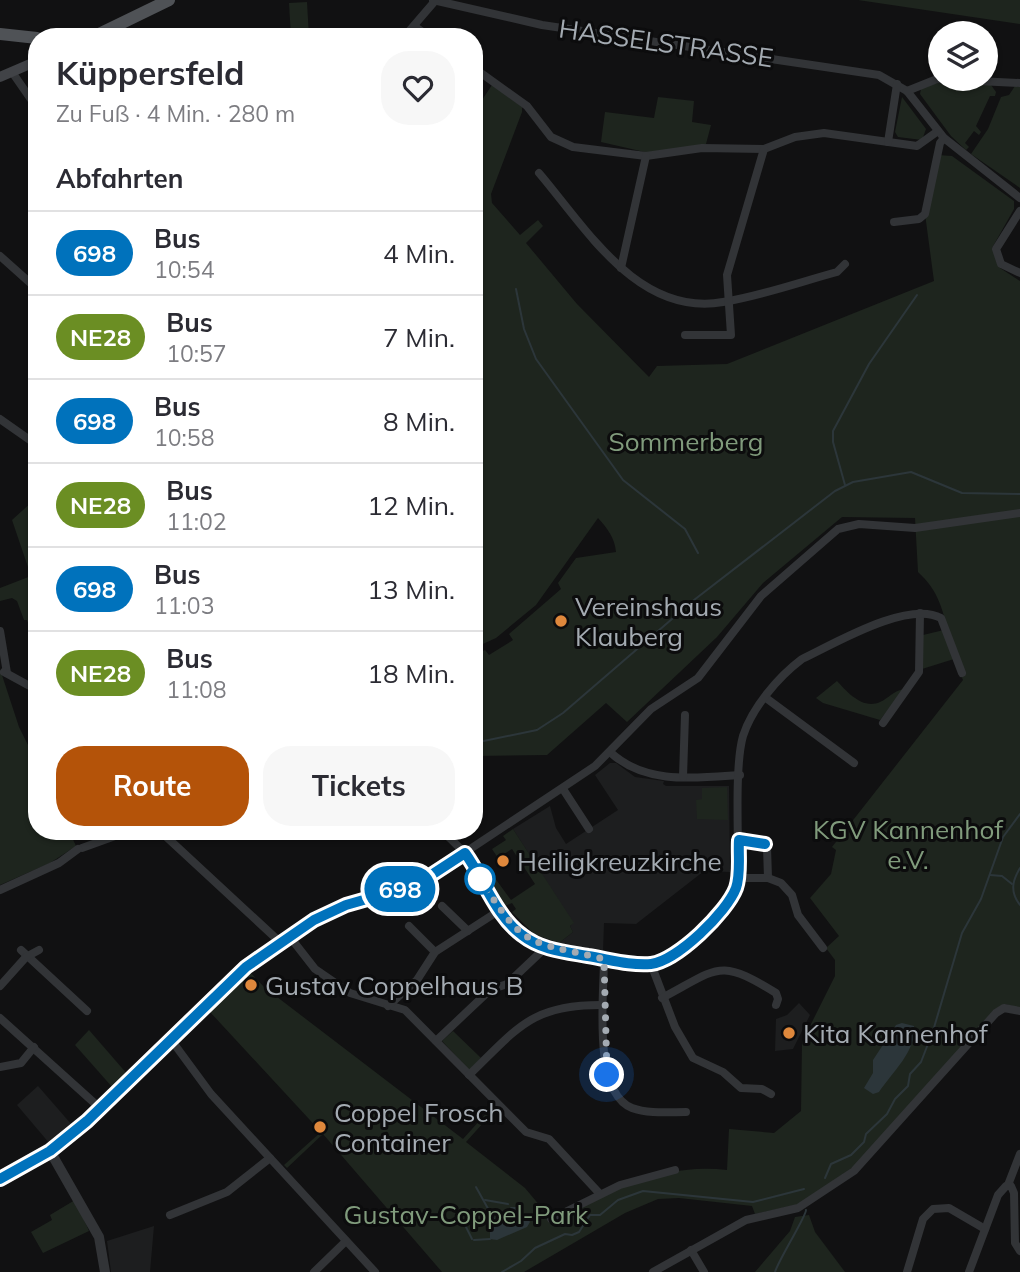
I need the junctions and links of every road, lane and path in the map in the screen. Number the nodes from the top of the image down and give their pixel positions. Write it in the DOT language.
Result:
graph roads {
  1 [pos="169,0"];
  2 [pos="434,0"];
  3 [pos="414,26"];
  4 [pos="111,28"];
  5 [pos="417,28"];
  6 [pos="0,34"];
  7 [pos="28,37"];
  8 [pos="28,65"];
  9 [pos="12,72"];
  10 [pos="483,74"];
  11 [pos="0,77"];
  12 [pos="1020,83"];
  13 [pos="897,84"];
  14 [pos="907,91"];
  15 [pos="28,95"];
  16 [pos="941,135"];
  17 [pos="888,142"];
  18 [pos="764,149"];
  19 [pos="646,156"];
  20 [pos="538,173"];
  21 [pos="1020,198"];
  22 [pos="1020,211"];
  23 [pos="894,222"];
  24 [pos="0,256"];
  25 [pos="845,264"];
  26 [pos="621,268"];
  27 [pos="1020,273"];
  28 [pos="28,281"];
  29 [pos="730,301"];
  30 [pos="685,335"];
  31 [pos="0,419"];
  32 [pos="28,439"];
  33 [pos="1020,513"];
  34 [pos="920,613"];
  35 [pos="0,631"];
  36 [pos="962,673"];
  37 [pos="28,685"];
  38 [pos="766,698"];
  39 [pos="685,715"];
  40 [pos="883,723"];
  41 [pos="610,752"];
  42 [pos="854,763"];
  43 [pos="740,775"];
  44 [pos="683,777"];
  45 [pos="563,789"];
  46 [pos="589,829"];
  47 [pos="103,840"];
  48 [pos="170,840"];
  49 [pos="451,840"];
  50 [pos="739,840"];
  51 [pos="465,853"];
  52 [pos="738,878"];
  53 [pos="768,878"];
  54 [pos="0,890"];
  55 [pos="442,906"];
  56 [pos="500,910"];
  57 [pos="409,926"];
  58 [pos="468,931"];
  59 [pos="290,937"];
  60 [pos="281,943"];
  61 [pos="545,948"];
  62 [pos="823,948"];
  63 [pos="39,950"];
  64 [pos="435,952"];
  65 [pos="24,953"];
  66 [pos="604,959"];
  67 [pos="651,964"];
  68 [pos="0,986"];
  69 [pos="662,998"];
  70 [pos="776,1004"];
  71 [pos="604,1005"];
  72 [pos="388,1006"];
  73 [pos="87,1011"];
  74 [pos="1020,1012"];
  75 [pos="0,1018"];
  76 [pos="172,1041"];
  77 [pos="436,1041"];
  78 [pos="34,1047"];
  79 [pos="0,1067"];
  80 [pos="469,1075"];
  81 [pos="771,1094"];
  82 [pos="101,1109"];
  83 [pos="686,1112"];
  84 [pos="50,1151"];
  85 [pos="1020,1154"];
  86 [pos="270,1158"];
  87 [pos="675,1170"];
  88 [pos="0,1179"];
  89 [pos="1009,1185"];
  90 [pos="600,1194"];
  91 [pos="170,1215"];
  92 [pos="551,1219"];
  93 [pos="985,1229"];
  94 [pos="346,1241"];
  95 [pos="691,1250"];
  96 [pos="1020,1251"];
  97 [pos="105,1272"];
  98 [pos="314,1272"];
  99 [pos="375,1272"];
  100 [pos="653,1272"];
  101 [pos="704,1272"];
  102 [pos="906,1272"];
  103 [pos="970,1272"];
  1 -- 4 [label="main road"];
  2 -- 3 [label="street"];
  2 -- 13 [label="street, HASSELSTRASSE"];
  3 -- 5 [label="street"];
  6 -- 7 [label="main road"];
  8 -- 9 [label="main road"];
  9 -- 11 [label="main road"];
  9 -- 15 [label="street"];
  10 -- 19 [label="street"];
  12 -- 14 [label="street"];
  13 -- 14 [label="street, HASSELSTRASSE"];
  13 -- 17 [label="street"];
  14 -- 16 [label="street, HASSELSTRASSE"];
  16 -- 17 [label="street"];
  16 -- 21 [label="street, HASSELSTRASSE"];
  16 -- 23 [label="street"];
  17 -- 18 [label="street"];
  18 -- 19 [label="street"];
  18 -- 29 [label="street"];
  19 -- 26 [label="street"];
  20 -- 26 [label="street"];
  22 -- 27 [label="street"];
  24 -- 28 [label="street"];
  25 -- 29 [label="street"];
  26 -- 29 [label="street"];
  29 -- 30 [label="street"];
  31 -- 32 [label="street"];
  33 -- 41 [label="street"];
  34 -- 36 [label="street"];
  34 -- 38 [label="street"];
  34 -- 40 [label="street"];
  35 -- 37 [label="street"];
  38 -- 42 [label="street"];
  38 -- 43 [label="street"];
  39 -- 44 [label="street"];
  41 -- 44 [label="street"];
  41 -- 45 [label="street"];
  43 -- 44 [label="street"];
  43 -- 50 [label="street"];
  45 -- 46 [label="street"];
  45 -- 51 [label="street"];
  47 -- 54 [label="street"];
  48 -- 60 [label="street"];
  49 -- 51 [label="street"];
  50 -- 52 [label="street"];
  50 -- 53 [label="street"];
  51 -- 56 [label="street"];
  51 -- 59 [label="street"];
  52 -- 53 [label="street"];
  52 -- 67 [label="street"];
  53 -- 62 [label="street"];
  55 -- 58 [label="street"];
  56 -- 58 [label="street"];
  56 -- 61 [label="street"];
  57 -- 64 [label="street"];
  58 -- 64 [label="street"];
  59 -- 60 [label="street"];
  59 -- 72 [label="street"];
  60 -- 76 [label="street"];
  61 -- 66 [label="street"];
  61 -- 77 [label="street"];
  63 -- 65 [label="street"];
  64 -- 72 [label="street"];
  65 -- 68 [label="street"];
  65 -- 73 [label="street"];
  66 -- 67 [label="street"];
  66 -- 71 [label="street"];
  67 -- 69 [label="street"];
  69 -- 70 [label="street"];
  69 -- 81 [label="street"];
  71 -- 80 [label="street"];
  71 -- 83 [label="street"];
  72 -- 77 [label="street"];
  74 -- 95 [label="street"];
  75 -- 78 [label="street"];
  76 -- 82 [label="street"];
  76 -- 86 [label="street"];
  77 -- 80 [label="street"];
  78 -- 79 [label="street"];
  78 -- 82 [label="street"];
  80 -- 90 [label="street"];
  82 -- 84 [label="street"];
  84 -- 88 [label="street"];
  84 -- 97 [label="street"];
  85 -- 89 [label="street"];
  86 -- 91 [label="street"];
  86 -- 94 [label="street"];
  87 -- 90 [label="street"];
  89 -- 93 [label="street"];
  89 -- 96 [label="street"];
  90 -- 92 [label="street"];
  93 -- 102 [label="street"];
  93 -- 103 [label="street"];
  94 -- 98 [label="street"];
  94 -- 99 [label="street"];
  95 -- 100 [label="street"];
  95 -- 101 [label="street"];
}
